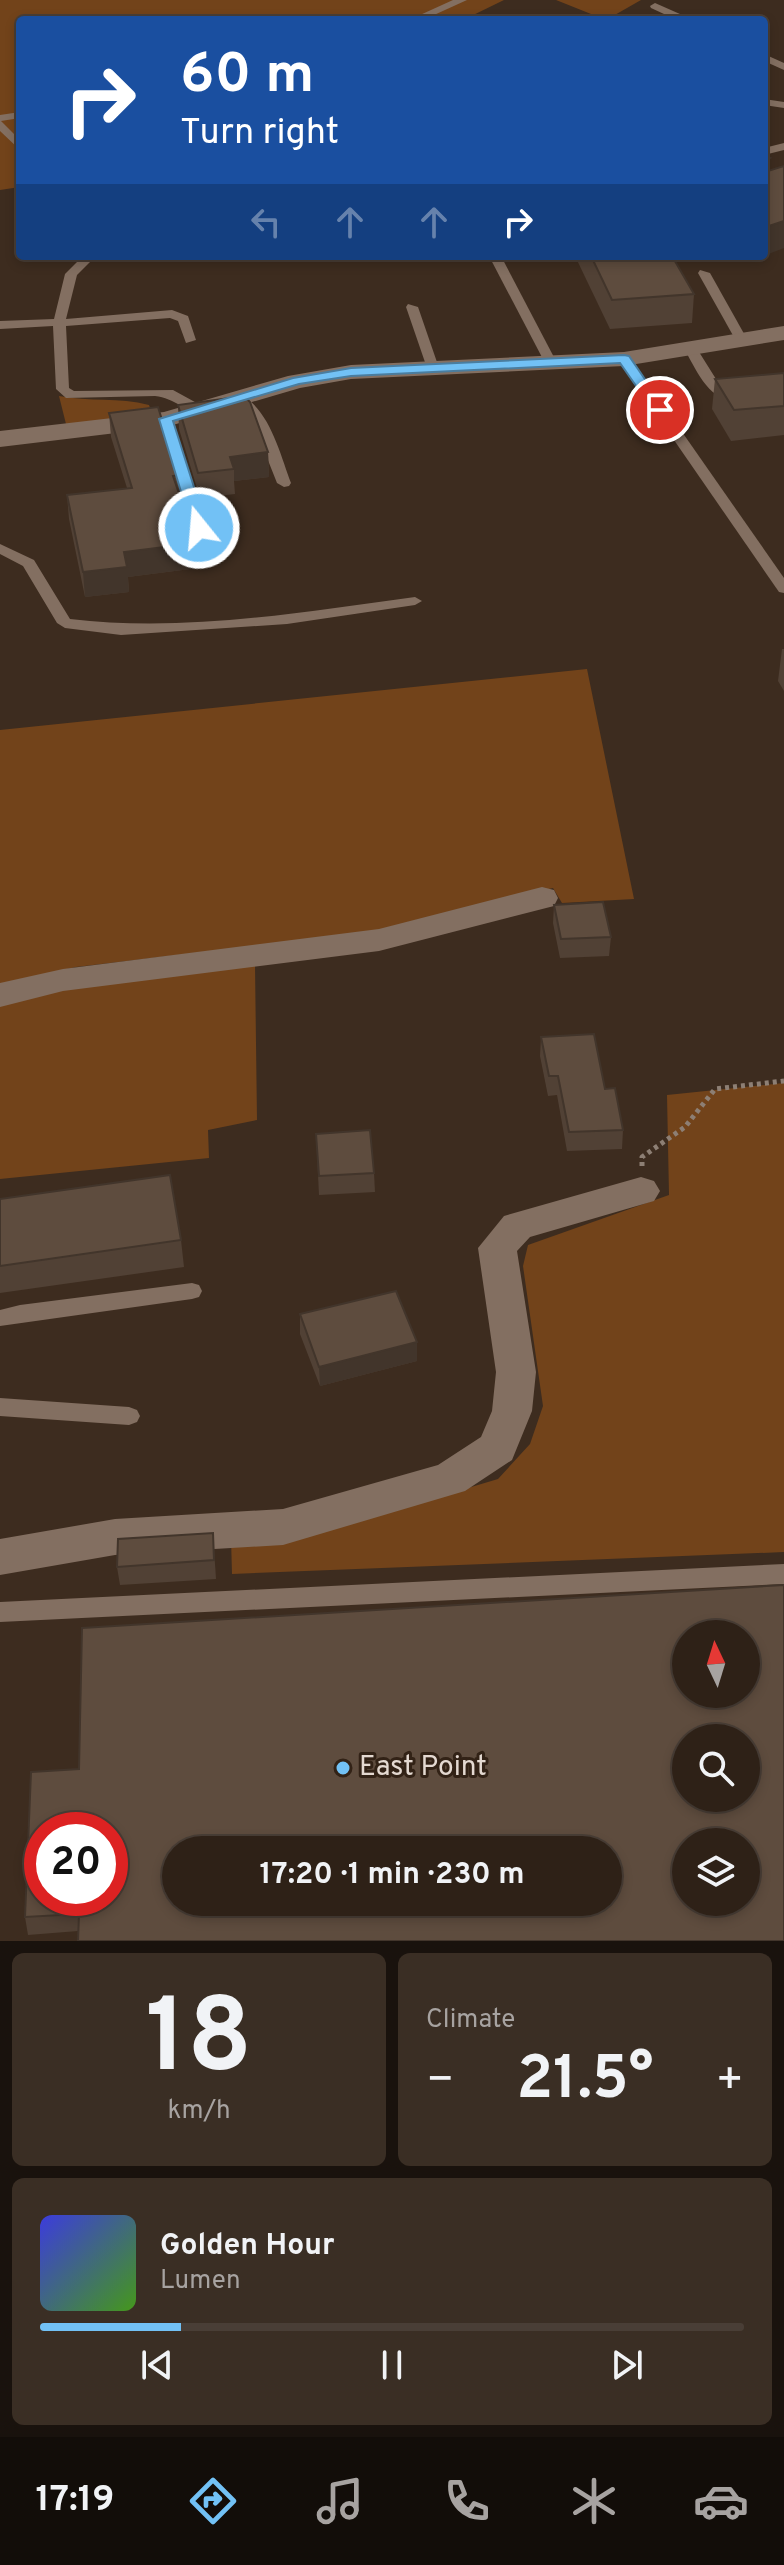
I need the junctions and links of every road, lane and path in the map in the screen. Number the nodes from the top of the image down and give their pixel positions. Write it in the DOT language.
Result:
graph roads {
  1 [pos="462,0"];
  2 [pos="655,6"];
  3 [pos="424,16"];
  4 [pos="676,16"];
  5 [pos="0,121"];
  6 [pos="16,142"];
  7 [pos="86,260"];
  8 [pos="497,260"];
  9 [pos="704,273"];
  10 [pos="412,307"];
  11 [pos="59,323"];
  12 [pos="0,325"];
  13 [pos="784,333"];
  14 [pos="741,339"];
  15 [pos="190,340"];
  16 [pos="689,347"];
  17 [pos="624,359"];
  18 [pos="551,363"];
  19 [pos="433,368"];
  20 [pos="237,397"];
  21 [pos="748,398"];
  22 [pos="199,410"];
  23 [pos="166,419"];
  24 [pos="0,439"];
  25 [pos="284,483"];
  26 [pos="199,528"];
  27 [pos="0,548"];
  28 [pos="784,589"];
  29 [pos="415,601"];
  30 [pos="542,898"];
  31 [pos="0,995"];
  32 [pos="784,1081"];
  33 [pos="641,1191"];
  34 [pos="192,1291"];
  35 [pos="0,1318"];
  36 [pos="0,1407"];
  37 [pos="129,1416"];
  38 [pos="0,1557"];
  39 [pos="784,1574"];
  40 [pos="0,1612"];
  1 -- 3 [label="lane"];
  2 -- 4 [label="lane"];
  5 -- 6 [label="lane"];
  7 -- 11 [label="lane"];
  8 -- 18 [label="lane"];
  9 -- 14 [label="lane"];
  10 -- 19 [label="lane"];
  11 -- 12 [label="lane"];
  11 -- 15 [label="lane"];
  11 -- 22 [label="lane"];
  13 -- 14 [label="street"];
  14 -- 16 [label="street"];
  16 -- 17 [label="street"];
  16 -- 21 [label="lane"];
  17 -- 18 [label="street"];
  17 -- 28 [label="lane"];
  18 -- 19 [label="street"];
  19 -- 20 [label="street"];
  20 -- 22 [label="street"];
  20 -- 25 [label="lane"];
  22 -- 23 [label="street"];
  23 -- 24 [label="street"];
  23 -- 26 [label="lane"];
  27 -- 29 [label="lane"];
  30 -- 31 [label="street"];
  32 -- 33 [label="path"];
  33 -- 38 [label="street"];
  34 -- 35 [label="lane"];
  36 -- 37 [label="lane"];
  39 -- 40 [label="lane"];
}
